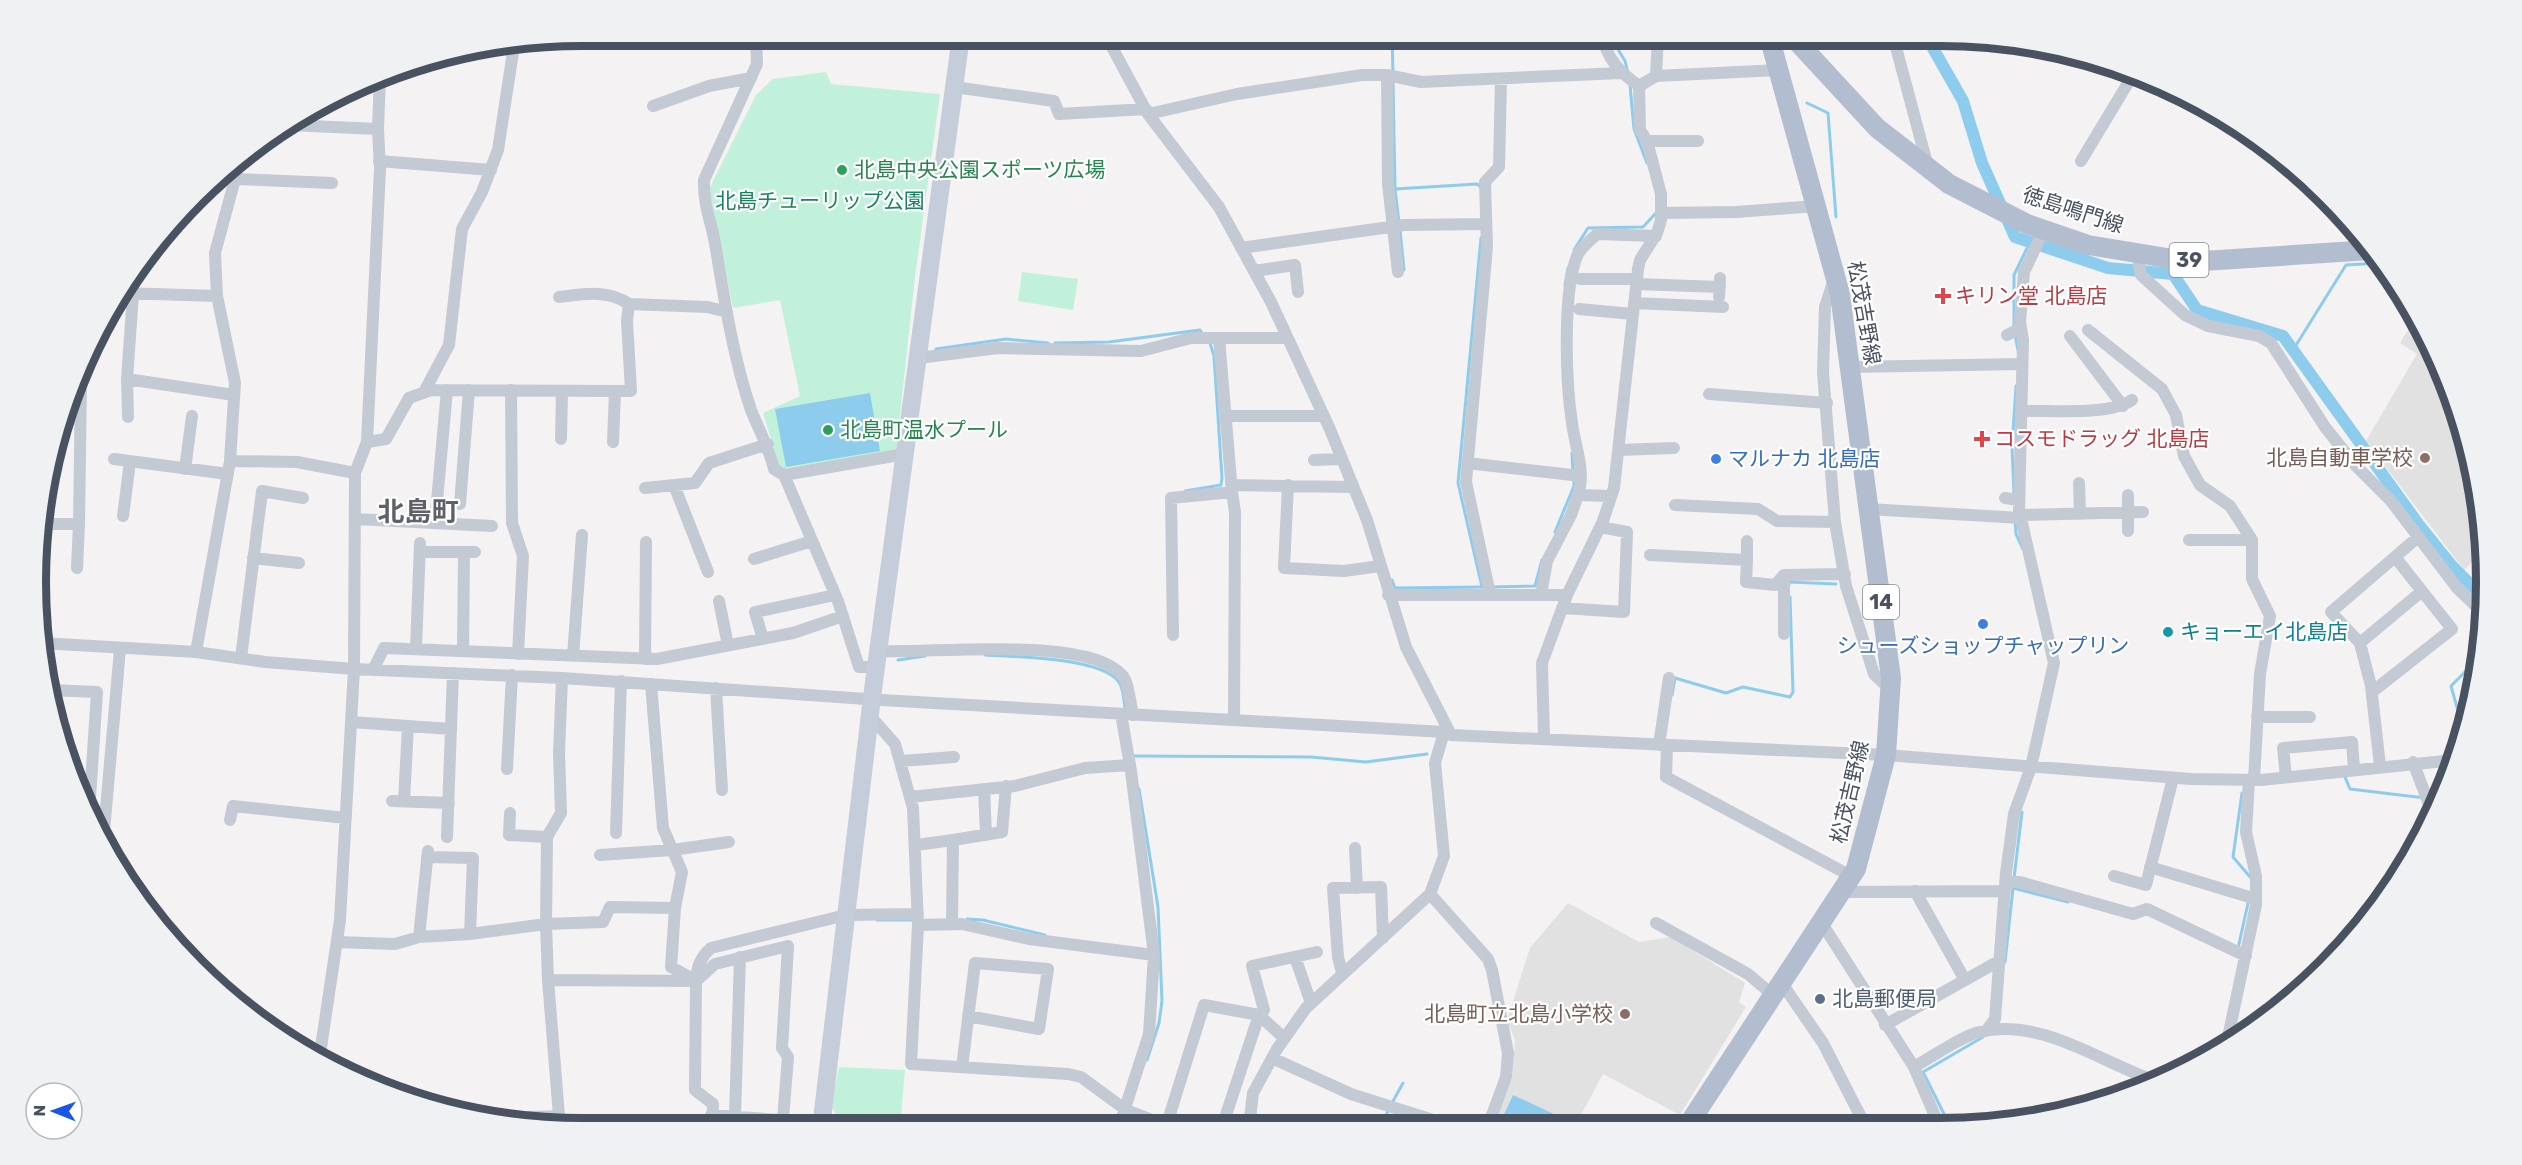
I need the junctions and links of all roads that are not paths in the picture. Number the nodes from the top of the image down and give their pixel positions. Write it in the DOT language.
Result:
graph roads {
  1 [pos="756,46"];
  2 [pos="960,46"];
  3 [pos="1111,46"];
  4 [pos="1604,46"];
  5 [pos="1658,46"];
  6 [pos="1772,46"];
  7 [pos="1801,46"];
  8 [pos="1896,46"];
  9 [pos="513,52"];
  10 [pos="1779,70"];
  11 [pos="1621,73"];
  12 [pos="1387,75"];
  13 [pos="1656,76"];
  14 [pos="751,78"];
  15 [pos="1501,80"];
  16 [pos="2129,81"];
  17 [pos="380,86"];
  18 [pos="1639,86"];
  19 [pos="954,87"];
  20 [pos="653,105"];
  21 [pos="1147,112"];
  22 [pos="302,126"];
  23 [pos="378,129"];
  24 [pos="1647,141"];
  25 [pos="1698,141"];
  26 [pos="379,161"];
  27 [pos="2081,161"];
  28 [pos="1928,168"];
  29 [pos="491,170"];
  30 [pos="236,174"];
  31 [pos="235,179"];
  32 [pos="332,183"];
  33 [pos="1817,206"];
  34 [pos="1661,213"];
  35 [pos="1486,224"];
  36 [pos="1398,226"];
  37 [pos="2044,230"];
  38 [pos="1656,236"];
  39 [pos="1241,248"];
  40 [pos="2360,250"];
  41 [pos="2137,254"];
  42 [pos="1254,271"];
  43 [pos="1398,272"];
  44 [pos="1836,274"];
  45 [pos="1581,279"];
  46 [pos="1637,281"];
  47 [pos="1298,292"];
  48 [pos="131,294"];
  49 [pos="217,296"];
  50 [pos="559,297"];
  51 [pos="128,299"];
  52 [pos="629,303"];
  53 [pos="1579,309"];
  54 [pos="1634,309"];
  55 [pos="727,312"];
  56 [pos="2021,328"];
  57 [pos="2088,330"];
  58 [pos="2007,335"];
  59 [pos="2070,336"];
  60 [pos="1219,338"];
  61 [pos="1286,338"];
  62 [pos="918,358"];
  63 [pos="2022,364"];
  64 [pos="1850,367"];
  65 [pos="127,380"];
  66 [pos="447,390"];
  67 [pos="469,390"];
  68 [pos="511,390"];
  69 [pos="562,391"];
  70 [pos="615,391"];
  71 [pos="423,392"];
  72 [pos="81,394"];
  73 [pos="1709,394"];
  74 [pos="234,395"];
  75 [pos="1827,403"];
  76 [pos="2021,411"];
  77 [pos="192,416"];
  78 [pos="1225,416"];
  79 [pos="1324,416"];
  80 [pos="128,417"];
  81 [pos="561,439"];
  82 [pos="367,442"];
  83 [pos="613,442"];
  84 [pos="768,444"];
  85 [pos="1674,448"];
  86 [pos="1619,450"];
  87 [pos="905,454"];
  88 [pos="114,459"];
  89 [pos="1341,459"];
  90 [pos="1314,460"];
  91 [pos="230,461"];
  92 [pos="130,462"];
  93 [pos="1467,463"];
  94 [pos="185,469"];
  95 [pos="355,473"];
  96 [pos="228,474"];
  97 [pos="784,475"];
  98 [pos="1581,476"];
  99 [pos="2079,483"];
  100 [pos="674,485"];
  101 [pos="1288,485"];
  102 [pos="1352,487"];
  103 [pos="645,488"];
  104 [pos="1231,488"];
  105 [pos="1578,495"];
  106 [pos="2128,495"];
  107 [pos="1611,496"];
  108 [pos="303,498"];
  109 [pos="2005,498"];
  110 [pos="2019,500"];
  111 [pos="460,504"];
  112 [pos="1675,505"];
  113 [pos="1868,509"];
  114 [pos="2128,512"];
  115 [pos="2143,512"];
  116 [pos="2080,514"];
  117 [pos="123,516"];
  118 [pos="2017,517"];
  119 [pos="355,519"];
  120 [pos="1835,522"];
  121 [pos="435,523"];
  122 [pos="50,524"];
  123 [pos="79,524"];
  124 [pos="492,526"];
  125 [pos="1600,527"];
  126 [pos="2128,531"];
  127 [pos="582,536"];
  128 [pos="2417,538"];
  129 [pos="2189,540"];
  130 [pos="2252,540"];
  131 [pos="812,541"];
  132 [pos="1747,541"];
  133 [pos="646,542"];
  134 [pos="1650,555"];
  135 [pos="2395,557"];
  136 [pos="253,558"];
  137 [pos="754,559"];
  138 [pos="1747,560"];
  139 [pos="299,563"];
  140 [pos="1380,566"];
  141 [pos="77,568"];
  142 [pos="708,572"];
  143 [pos="1845,574"];
  144 [pos="1784,575"];
  145 [pos="2422,591"];
  146 [pos="1490,594"];
  147 [pos="835,595"];
  148 [pos="1541,595"];
  149 [pos="1567,595"];
  150 [pos="1388,596"];
  151 [pos="719,601"];
  152 [pos="2475,605"];
  153 [pos="1562,608"];
  154 [pos="843,616"];
  155 [pos="1784,634"];
  156 [pos="1173,635"];
  157 [pos="763,639"];
  158 [pos="2360,643"];
  159 [pos="50,644"];
  160 [pos="728,645"];
  161 [pos="120,649"];
  162 [pos="416,649"];
  163 [pos="463,651"];
  164 [pos="196,652"];
  165 [pos="518,654"];
  166 [pos="573,656"];
  167 [pos="241,658"];
  168 [pos="645,659"];
  169 [pos="877,659"];
  170 [pos="354,669"];
  171 [pos="373,670"];
  172 [pos="453,673"];
  173 [pos="512,675"];
  174 [pos="562,678"];
  175 [pos="1669,678"];
  176 [pos="621,681"];
  177 [pos="651,684"];
  178 [pos="716,688"];
  179 [pos="1890,689"];
  180 [pos="58,690"];
  181 [pos="2372,692"];
  182 [pos="872,697"];
  183 [pos="1127,714"];
  184 [pos="871,717"];
  185 [pos="2257,717"];
  186 [pos="2310,717"];
  187 [pos="1234,720"];
  188 [pos="351,722"];
  189 [pos="408,726"];
  190 [pos="451,729"];
  191 [pos="1447,733"];
  192 [pos="1544,737"];
  193 [pos="1663,745"];
  194 [pos="1886,755"];
  195 [pos="954,757"];
  196 [pos="2445,760"];
  197 [pos="901,761"];
  198 [pos="2414,762"];
  199 [pos="1130,765"];
  200 [pos="2380,766"];
  201 [pos="2031,767"];
  202 [pos="507,769"];
  203 [pos="2354,769"];
  204 [pos="2286,777"];
  205 [pos="2173,778"];
  206 [pos="2252,780"];
  207 [pos="1006,786"];
  208 [pos="984,789"];
  209 [pos="722,790"];
  210 [pos="90,795"];
  211 [pos="910,797"];
  212 [pos="2428,802"];
  213 [pos="448,803"];
  214 [pos="510,813"];
  215 [pos="346,818"];
  216 [pos="230,820"];
  217 [pos="105,825"];
  218 [pos="616,833"];
  219 [pos="986,835"];
  220 [pos="447,837"];
  221 [pos="548,837"];
  222 [pos="953,840"];
  223 [pos="729,842"];
  224 [pos="916,845"];
  225 [pos="1355,848"];
  226 [pos="672,850"];
  227 [pos="600,855"];
  228 [pos="2150,867"];
  229 [pos="2114,876"];
  230 [pos="1846,884"];
  231 [pos="2005,886"];
  232 [pos="1357,888"];
  233 [pos="1915,891"];
  234 [pos="1430,894"];
  235 [pos="2256,899"];
  236 [pos="675,908"];
  237 [pos="846,915"];
  238 [pos="952,919"];
  239 [pos="918,920"];
  240 [pos="1821,922"];
  241 [pos="1656,923"];
  242 [pos="546,924"];
  243 [pos="470,934"];
  244 [pos="419,937"];
  245 [pos="1383,938"];
  246 [pos="337,942"];
  247 [pos="1317,952"];
  248 [pos="1154,955"];
  249 [pos="2246,956"];
  250 [pos="740,957"];
  251 [pos="1296,957"];
  252 [pos="1999,961"];
  253 [pos="1342,973"];
  254 [pos="548,980"];
  255 [pos="1965,980"];
  256 [pos="696,981"];
  257 [pos="1777,988"];
  258 [pos="1311,1002"];
  259 [pos="1259,1015"];
  260 [pos="968,1016"];
  261 [pos="1885,1025"];
  262 [pos="1986,1031"];
  263 [pos="2229,1033"];
  264 [pos="1284,1038"];
  265 [pos="321,1050"];
  266 [pos="1272,1058"];
  267 [pos="962,1067"];
  268 [pos="1914,1067"];
  269 [pos="2142,1076"];
  270 [pos="2146,1078"];
  271 [pos="2141,1080"];
  272 [pos="1126,1110"];
  273 [pos="711,1115"];
  274 [pos="735,1115"];
  275 [pos="542,1117"];
  276 [pos="711,1118"];
  277 [pos="771,1118"];
  278 [pos="783,1118"];
  279 [pos="825,1118"];
  280 [pos="1123,1118"];
  281 [pos="1146,1118"];
  282 [pos="1171,1118"];
  283 [pos="1225,1118"];
  284 [pos="1250,1118"];
  285 [pos="1427,1118"];
  286 [pos="1491,1118"];
  287 [pos="1693,1118"];
  288 [pos="1862,1118"];
  289 [pos="1936,1118"];
  1 -- 14 [label="street"];
  2 -- 19 [label="street"];
  3 -- 21 [label="street"];
  4 -- 11 [label="street"];
  5 -- 13 [label="street"];
  6 -- 10 [label="main road, 松茂吉野線 / 14"];
  7 -- 28 [label="main road, 徳島鳴門線 / 39"];
  8 -- 28 [label="street"];
  9 -- 29 [label="street"];
  10 -- 13 [label="street"];
  10 -- 33 [label="main road, 松茂吉野線 / 14"];
  11 -- 15 [label="street"];
  11 -- 18 [label="street"];
  12 -- 15 [label="street"];
  12 -- 21 [label="street"];
  12 -- 36 [label="street"];
  13 -- 18 [label="street"];
  14 -- 20 [label="street"];
  14 -- 55 [label="street"];
  15 -- 35 [label="street"];
  16 -- 27 [label="street"];
  17 -- 23 [label="street"];
  18 -- 24 [label="street"];
  19 -- 21 [label="street"];
  19 -- 62 [label="street"];
  21 -- 39 [label="street"];
  22 -- 23 [label="street"];
  23 -- 26 [label="street"];
  24 -- 25 [label="street"];
  24 -- 34 [label="street"];
  26 -- 29 [label="street"];
  26 -- 82 [label="street"];
  28 -- 37 [label="main road, 徳島鳴門線 / 39"];
  29 -- 71 [label="street"];
  30 -- 31 [label="street"];
  31 -- 32 [label="street"];
  31 -- 49 [label="street"];
  33 -- 34 [label="street"];
  33 -- 44 [label="main road, 松茂吉野線 / 14"];
  34 -- 38 [label="street"];
  35 -- 36 [label="street"];
  35 -- 93 [label="street"];
  36 -- 39 [label="street"];
  36 -- 43 [label="street"];
  37 -- 41 [label="main road, 徳島鳴門線 / 39"];
  37 -- 56 [label="street"];
  38 -- 46 [label="street"];
  38 -- 98 [label="street"];
  39 -- 42 [label="street"];
  40 -- 41 [label="main road, 徳島鳴門線 / 39"];
  41 -- 128 [label="street"];
  42 -- 47 [label="street"];
  42 -- 61 [label="street"];
  44 -- 64 [label="main road, 松茂吉野線 / 14"];
  44 -- 75 [label="street"];
  45 -- 46 [label="street"];
  46 -- 54 [label="street"];
  46 -- 54 [label="street"];
  48 -- 49 [label="street"];
  49 -- 74 [label="street"];
  50 -- 52 [label="street"];
  51 -- 65 [label="street"];
  52 -- 55 [label="street"];
  52 -- 70 [label="street"];
  53 -- 54 [label="street"];
  54 -- 86 [label="street"];
  55 -- 84 [label="street"];
  56 -- 58 [label="street"];
  56 -- 63 [label="street"];
  57 -- 130 [label="street"];
  59 -- 76 [label="street"];
  60 -- 61 [label="street"];
  60 -- 62 [label="street"];
  60 -- 78 [label="street"];
  61 -- 79 [label="street"];
  62 -- 87 [label="street"];
  63 -- 64 [label="street"];
  63 -- 76 [label="street"];
  64 -- 113 [label="main road, 松茂吉野線 / 14"];
  65 -- 74 [label="street"];
  65 -- 80 [label="street"];
  66 -- 67 [label="street"];
  66 -- 71 [label="street"];
  66 -- 121 [label="street"];
  67 -- 68 [label="street"];
  67 -- 111 [label="street"];
  68 -- 69 [label="street"];
  68 -- 165 [label="street"];
  69 -- 70 [label="street"];
  69 -- 81 [label="street"];
  70 -- 83 [label="street"];
  71 -- 82 [label="street"];
  72 -- 123 [label="street"];
  73 -- 75 [label="street"];
  74 -- 91 [label="street"];
  75 -- 120 [label="street"];
  76 -- 110 [label="street"];
  77 -- 94 [label="street"];
  78 -- 79 [label="street"];
  78 -- 104 [label="street"];
  79 -- 89 [label="street"];
  82 -- 95 [label="street"];
  84 -- 97 [label="street"];
  84 -- 100 [label="street"];
  85 -- 86 [label="street"];
  86 -- 107 [label="street"];
  87 -- 97 [label="street"];
  87 -- 169 [label="street"];
  88 -- 92 [label="street"];
  89 -- 90 [label="street"];
  89 -- 102 [label="street"];
  91 -- 95 [label="street"];
  91 -- 96 [label="street"];
  92 -- 94 [label="street"];
  92 -- 117 [label="street"];
  93 -- 98 [label="street"];
  93 -- 146 [label="street"];
  94 -- 96 [label="street"];
  95 -- 119 [label="street"];
  96 -- 164 [label="street"];
  97 -- 131 [label="street"];
  98 -- 105 [label="street"];
  99 -- 116 [label="street"];
  100 -- 103 [label="street"];
  100 -- 142 [label="street"];
  101 -- 102 [label="street"];
  101 -- 104 [label="street"];
  101 -- 140 [label="street"];
  102 -- 140 [label="street"];
  104 -- 156 [label="street"];
  104 -- 187 [label="street"];
  105 -- 107 [label="street"];
  105 -- 148 [label="street"];
  106 -- 114 [label="street"];
  107 -- 125 [label="street"];
  108 -- 136 [label="street"];
  109 -- 110 [label="street"];
  110 -- 118 [label="street"];
  112 -- 120 [label="street"];
  113 -- 118 [label="street"];
  113 -- 179 [label="main road, 松茂吉野線 / 14"];
  114 -- 115 [label="street"];
  114 -- 116 [label="street"];
  114 -- 126 [label="street"];
  116 -- 118 [label="street"];
  118 -- 201 [label="street"];
  119 -- 121 [label="street"];
  119 -- 170 [label="street"];
  120 -- 143 [label="street"];
  121 -- 124 [label="street"];
  122 -- 123 [label="street"];
  123 -- 141 [label="street"];
  125 -- 149 [label="street"];
  125 -- 153 [label="street"];
  127 -- 166 [label="street"];
  128 -- 135 [label="street"];
  128 -- 152 [label="street"];
  129 -- 130 [label="street"];
  130 -- 185 [label="street"];
  131 -- 137 [label="street"];
  131 -- 147 [label="street"];
  132 -- 138 [label="street"];
  133 -- 168 [label="street"];
  134 -- 138 [label="street"];
  135 -- 145 [label="street"];
  135 -- 158 [label="street"];
  136 -- 139 [label="street"];
  136 -- 167 [label="street"];
  138 -- 144 [label="street"];
  140 -- 150 [label="street"];
  143 -- 144 [label="street"];
  143 -- 179 [label="street"];
  144 -- 155 [label="street"];
  145 -- 158 [label="street"];
  145 -- 181 [label="street"];
  146 -- 148 [label="street"];
  146 -- 150 [label="street"];
  147 -- 154 [label="street"];
  147 -- 157 [label="street"];
  148 -- 149 [label="street"];
  149 -- 153 [label="street"];
  150 -- 191 [label="street"];
  151 -- 160 [label="street"];
  153 -- 192 [label="street"];
  154 -- 157 [label="street"];
  154 -- 169 [label="street"];
  157 -- 160 [label="street"];
  158 -- 181 [label="street"];
  159 -- 161 [label="street"];
  160 -- 168 [label="street"];
  161 -- 164 [label="street"];
  161 -- 217 [label="street"];
  162 -- 163 [label="street"];
  162 -- 163 [label="street"];
  162 -- 171 [label="street"];
  163 -- 165 [label="street"];
  164 -- 167 [label="street"];
  165 -- 166 [label="street"];
  166 -- 168 [label="street"];
  167 -- 170 [label="street"];
  169 -- 182 [label="street"];
  169 -- 183 [label="street"];
  170 -- 171 [label="street"];
  170 -- 188 [label="street"];
  171 -- 172 [label="street"];
  172 -- 173 [label="street"];
  172 -- 190 [label="street"];
  173 -- 174 [label="street"];
  173 -- 202 [label="street"];
  174 -- 176 [label="street"];
  174 -- 221 [label="street"];
  175 -- 193 [label="street"];
  176 -- 177 [label="street"];
  176 -- 218 [label="street"];
  177 -- 178 [label="street"];
  177 -- 226 [label="street"];
  178 -- 182 [label="street"];
  178 -- 209 [label="street"];
  179 -- 194 [label="main road, 松茂吉野線 / 14"];
  180 -- 210 [label="street"];
  181 -- 200 [label="street"];
  182 -- 183 [label="street"];
  182 -- 184 [label="street"];
  183 -- 187 [label="street"];
  183 -- 199 [label="street"];
  184 -- 197 [label="street"];
  184 -- 237 [label="street"];
  185 -- 186 [label="street"];
  185 -- 206 [label="street"];
  187 -- 191 [label="street"];
  188 -- 189 [label="street"];
  188 -- 215 [label="street"];
  189 -- 190 [label="street"];
  189 -- 213 [label="street"];
  190 -- 213 [label="street"];
  191 -- 192 [label="street"];
  191 -- 234 [label="street"];
  192 -- 193 [label="street"];
  193 -- 194 [label="street"];
  193 -- 230 [label="street"];
  194 -- 201 [label="street"];
  194 -- 230 [label="main road, 松茂吉野線 / 14"];
  195 -- 197 [label="street"];
  196 -- 198 [label="street"];
  197 -- 211 [label="street"];
  198 -- 200 [label="street"];
  198 -- 212 [label="street"];
  199 -- 207 [label="street"];
  199 -- 248 [label="street"];
  200 -- 203 [label="street"];
  201 -- 205 [label="street"];
  201 -- 231 [label="street"];
  203 -- 204 [label="street"];
  203 -- 204 [label="street"];
  204 -- 206 [label="street"];
  205 -- 206 [label="street"];
  205 -- 228 [label="street"];
  206 -- 235 [label="street"];
  207 -- 208 [label="street"];
  207 -- 219 [label="street"];
  208 -- 211 [label="street"];
  208 -- 219 [label="street"];
  211 -- 224 [label="street"];
  213 -- 220 [label="street"];
  214 -- 221 [label="street"];
  215 -- 216 [label="street"];
  215 -- 246 [label="street"];
  219 -- 222 [label="street"];
  221 -- 242 [label="street"];
  222 -- 224 [label="street"];
  222 -- 238 [label="street"];
  223 -- 226 [label="street"];
  224 -- 239 [label="street"];
  225 -- 232 [label="street"];
  226 -- 227 [label="street"];
  226 -- 236 [label="street"];
  228 -- 229 [label="street"];
  228 -- 235 [label="street"];
  230 -- 233 [label="street"];
  230 -- 240 [label="main road, 松茂吉野線 / 14"];
  231 -- 233 [label="street"];
  231 -- 249 [label="street"];
  231 -- 252 [label="street"];
  232 -- 245 [label="street"];
  232 -- 253 [label="street"];
  233 -- 255 [label="street"];
  234 -- 245 [label="street"];
  234 -- 286 [label="street"];
  235 -- 249 [label="street"];
  236 -- 242 [label="street"];
  236 -- 256 [label="street"];
  237 -- 239 [label="street"];
  237 -- 256 [label="street"];
  237 -- 279 [label="street"];
  238 -- 239 [label="street"];
  238 -- 248 [label="street"];
  239 -- 267 [label="street"];
  240 -- 257 [label="main road, 松茂吉野線 / 14"];
  240 -- 261 [label="street"];
  241 -- 257 [label="street"];
  242 -- 243 [label="street"];
  242 -- 254 [label="street"];
  243 -- 244 [label="street"];
  243 -- 244 [label="street"];
  244 -- 246 [label="street"];
  245 -- 253 [label="street"];
  246 -- 265 [label="street"];
  247 -- 251 [label="street"];
  248 -- 272 [label="street"];
  249 -- 263 [label="street"];
  250 -- 256 [label="street"];
  250 -- 274 [label="street"];
  250 -- 278 [label="street"];
  251 -- 258 [label="street"];
  251 -- 259 [label="street"];
  252 -- 255 [label="street"];
  252 -- 262 [label="street"];
  253 -- 258 [label="street"];
  254 -- 256 [label="street"];
  254 -- 275 [label="street"];
  255 -- 261 [label="street"];
  256 -- 273 [label="street"];
  257 -- 287 [label="main road, 松茂吉野線 / 14"];
  257 -- 288 [label="street"];
  258 -- 264 [label="street"];
  259 -- 264 [label="street"];
  259 -- 282 [label="street"];
  259 -- 283 [label="street"];
  260 -- 260 [label="street"];
  260 -- 267 [label="street"];
  261 -- 268 [label="street"];
  262 -- 268 [label="street"];
  262 -- 269 [label="street"];
  264 -- 266 [label="street"];
  266 -- 284 [label="street"];
  266 -- 285 [label="street"];
  267 -- 272 [label="street"];
  268 -- 289 [label="street"];
  269 -- 270 [label="street"];
  269 -- 271 [label="street"];
  272 -- 280 [label="street"];
  272 -- 281 [label="street"];
  273 -- 274 [label="street"];
  273 -- 276 [label="street"];
  274 -- 277 [label="street"];
}
